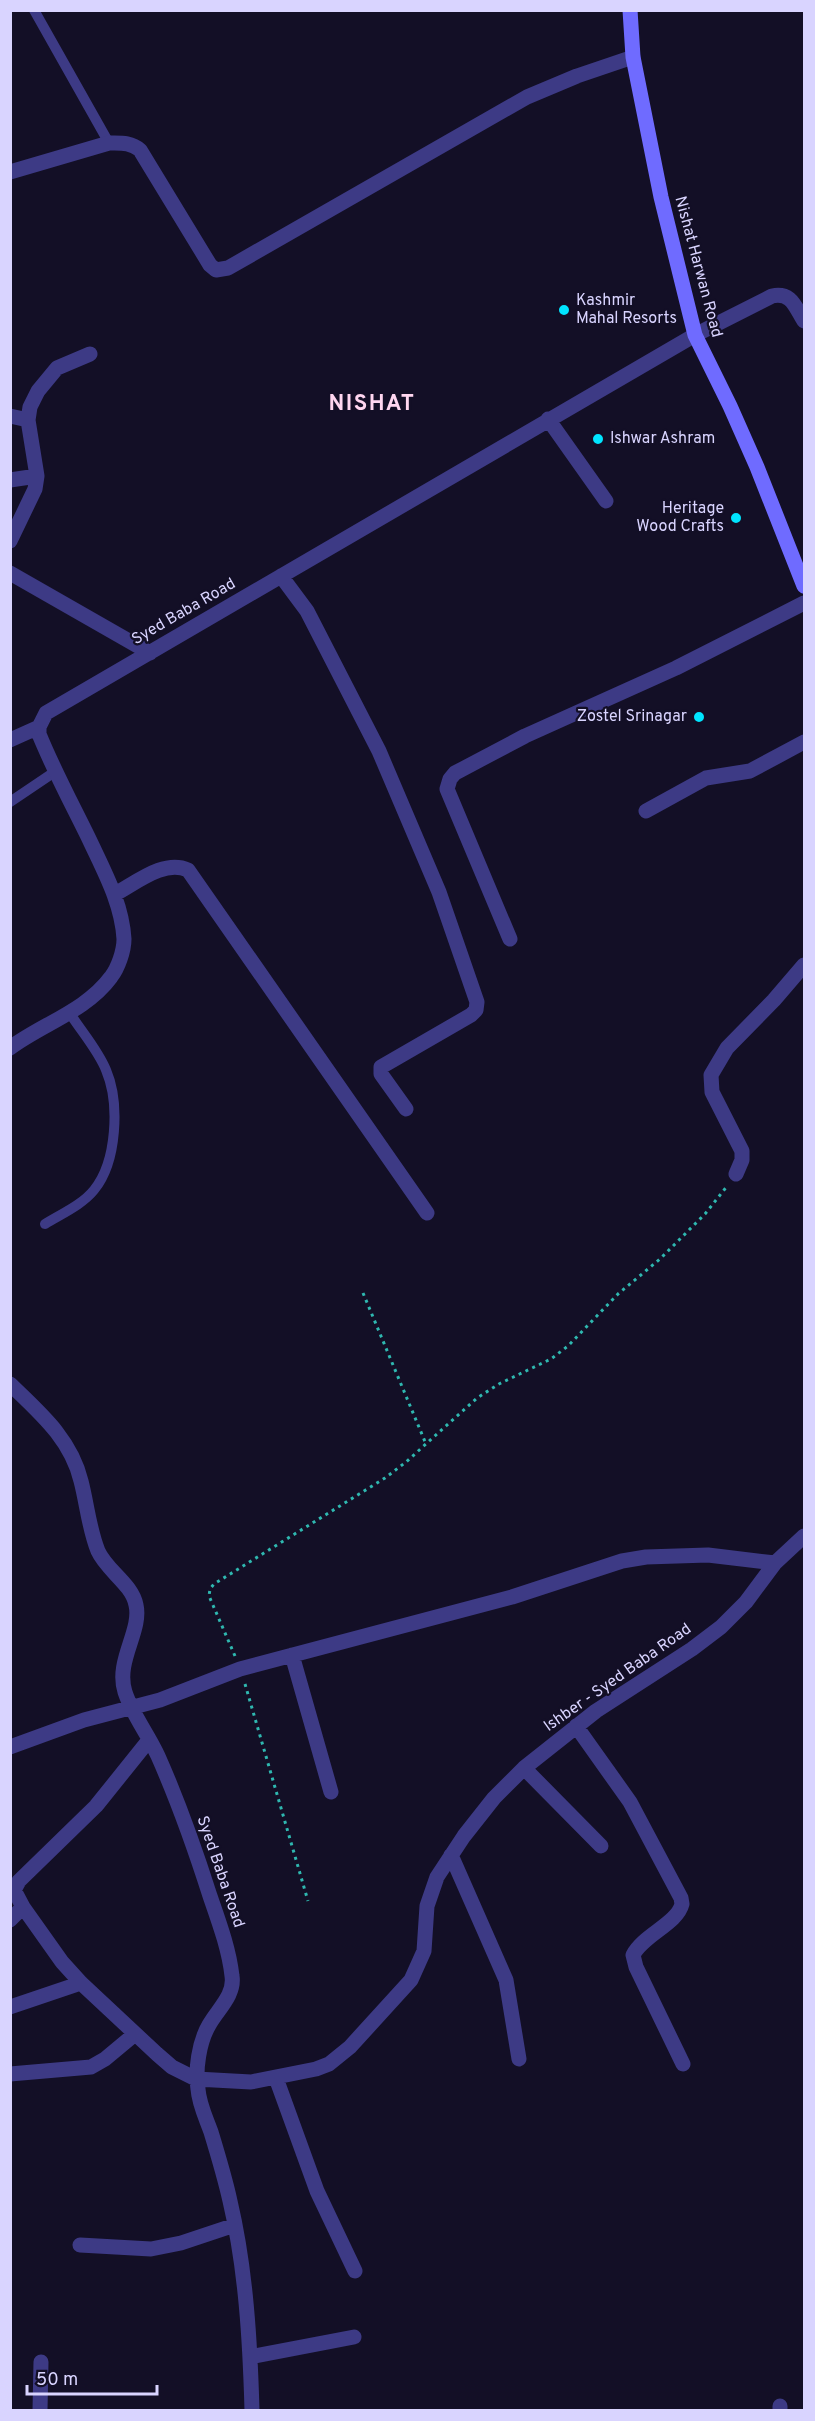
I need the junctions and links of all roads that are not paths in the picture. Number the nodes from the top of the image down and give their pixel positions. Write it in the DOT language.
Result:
graph roads {
  1 [pos="34,10"];
  2 [pos="630,10"];
  3 [pos="633,57"];
  4 [pos="109,143"];
  5 [pos="10,172"];
  6 [pos="804,321"];
  7 [pos="695,335"];
  8 [pos="90,354"];
  9 [pos="10,416"];
  10 [pos="548,419"];
  11 [pos="28,420"];
  12 [pos="37,476"];
  13 [pos="10,480"];
  14 [pos="606,501"];
  15 [pos="10,540"];
  16 [pos="10,573"];
  17 [pos="281,576"];
  18 [pos="804,586"];
  19 [pos="804,603"];
  20 [pos="150,652"];
  21 [pos="39,727"];
  22 [pos="10,740"];
  23 [pos="804,742"];
  24 [pos="56,771"];
  25 [pos="10,802"];
  26 [pos="646,811"];
  27 [pos="115,894"];
  28 [pos="510,939"];
  29 [pos="804,965"];
  30 [pos="69,1012"];
  31 [pos="10,1048"];
  32 [pos="406,1108"];
  33 [pos="736,1174"];
  34 [pos="428,1213"];
  35 [pos="45,1224"];
  36 [pos="10,1384"];
  37 [pos="802,1542"];
  38 [pos="775,1563"];
  39 [pos="292,1655"];
  40 [pos="131,1707"];
  41 [pos="576,1726"];
  42 [pos="149,1740"];
  43 [pos="10,1747"];
  44 [pos="524,1768"];
  45 [pos="331,1792"];
  46 [pos="601,1846"];
  47 [pos="451,1855"];
  48 [pos="23,1907"];
  49 [pos="10,1920"];
  50 [pos="81,1983"];
  51 [pos="10,2007"];
  52 [pos="135,2034"];
  53 [pos="519,2059"];
  54 [pos="683,2064"];
  55 [pos="10,2074"];
  56 [pos="276,2078"];
  57 [pos="196,2079"];
  58 [pos="235,2225"];
  59 [pos="80,2245"];
  60 [pos="355,2271"];
  61 [pos="354,2337"];
  62 [pos="250,2357"];
  63 [pos="41,2362"];
  64 [pos="40,2410"];
  65 [pos="252,2410"];
  1 -- 4 [label="lane"];
  2 -- 3 [label="main road, Nishat Harwan Road"];
  3 -- 4 [label="street"];
  3 -- 7 [label="main road, Nishat Harwan Road"];
  4 -- 5 [label="street"];
  6 -- 7 [label="street, Syed Baba Road"];
  7 -- 10 [label="street, Syed Baba Road"];
  7 -- 18 [label="main road, Nishat Harwan Road"];
  8 -- 11 [label="street"];
  9 -- 11 [label="street"];
  10 -- 14 [label="street"];
  10 -- 17 [label="street, Syed Baba Road"];
  11 -- 12 [label="street"];
  12 -- 13 [label="street"];
  12 -- 15 [label="street"];
  16 -- 20 [label="street"];
  17 -- 20 [label="street, Syed Baba Road"];
  17 -- 32 [label="street"];
  19 -- 28 [label="street"];
  20 -- 21 [label="street, Syed Baba Road"];
  21 -- 22 [label="street"];
  21 -- 24 [label="street"];
  23 -- 26 [label="street"];
  24 -- 25 [label="lane"];
  24 -- 27 [label="street"];
  27 -- 30 [label="street"];
  27 -- 34 [label="street"];
  29 -- 33 [label="street"];
  30 -- 31 [label="street"];
  30 -- 35 [label="lane"];
  36 -- 40 [label="street, Syed Baba Road"];
  37 -- 38 [label="street, Ishber - Syed Baba Road"];
  38 -- 39 [label="street"];
  38 -- 41 [label="street, Ishber - Syed Baba Road"];
  39 -- 40 [label="street"];
  39 -- 45 [label="street"];
  40 -- 42 [label="street, Syed Baba Road"];
  40 -- 43 [label="street"];
  41 -- 44 [label="street, Ishber - Syed Baba Road"];
  41 -- 54 [label="street"];
  42 -- 48 [label="street"];
  42 -- 57 [label="street, Syed Baba Road"];
  44 -- 46 [label="street"];
  44 -- 47 [label="street, Ishber - Syed Baba Road"];
  47 -- 53 [label="street"];
  47 -- 56 [label="street, Ishber - Syed Baba Road"];
  48 -- 49 [label="street"];
  48 -- 50 [label="street"];
  50 -- 51 [label="street"];
  50 -- 52 [label="street"];
  52 -- 55 [label="street"];
  52 -- 57 [label="street"];
  56 -- 57 [label="street, Ishber - Syed Baba Road"];
  56 -- 60 [label="street"];
  57 -- 58 [label="street, Syed Baba Road"];
  58 -- 59 [label="street"];
  58 -- 62 [label="street, Syed Baba Road"];
  61 -- 62 [label="street"];
  62 -- 65 [label="street, Syed Baba Road"];
  63 -- 64 [label="street"];
}
